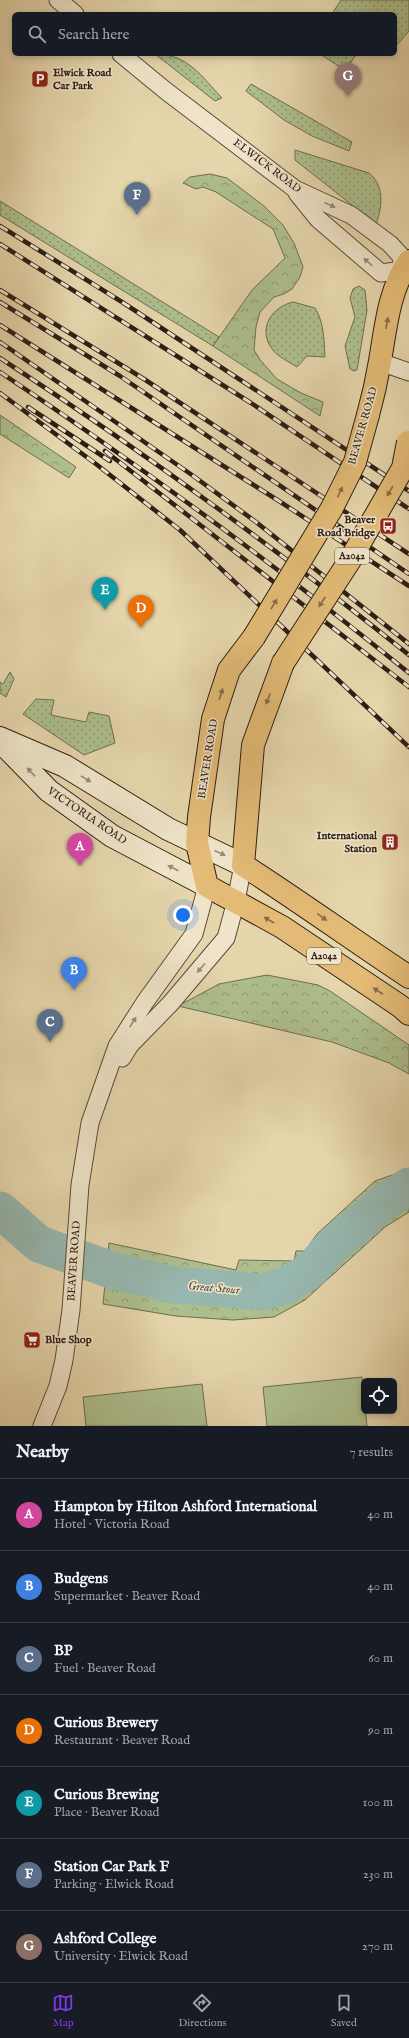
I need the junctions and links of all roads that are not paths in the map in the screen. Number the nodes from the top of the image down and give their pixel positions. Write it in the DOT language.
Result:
graph roads {
  1 [pos="60,1"];
  2 [pos="73,12"];
  3 [pos="123,56"];
  4 [pos="295,190"];
  5 [pos="407,268"];
  6 [pos="380,362"];
  7 [pos="409,372"];
  8 [pos="408,441"];
  9 [pos="0,740"];
  10 [pos="197,843"];
  11 [pos="243,865"];
  12 [pos="207,886"];
  13 [pos="236,901"];
  14 [pos="409,977"];
  15 [pos="409,1014"];
  16 [pos="99,1095"];
  17 [pos="42,1426"];
  1 -- 2 [label="street"];
  3 -- 4 [label="street, ELWICK ROAD"];
  4 -- 5 [label="street, ELWICK ROAD, one-way"];
  5 -- 4 [label="street, one-way"];
  6 -- 5 [label="main road, BEAVER ROAD, one-way"];
  6 -- 7 [label="street"];
  10 -- 6 [label="main road, BEAVER ROAD, one-way, bridge"];
  8 -- 11 [label="main road, BEAVER ROAD / A2042, one-way, bridge"];
  9 -- 10 [label="street, VICTORIA ROAD, one-way"];
  12 -- 9 [label="street, VICTORIA ROAD, one-way"];
  10 -- 11 [label="street, VICTORIA ROAD, one-way"];
  10 -- 12 [label="main road, BEAVER ROAD"];
  11 -- 13 [label="street, BEAVER ROAD"];
  11 -- 14 [label="main road, A2042, one-way"];
  12 -- 13 [label="main road"];
  16 -- 12 [label="street, BEAVER ROAD, one-way"];
  15 -- 13 [label="main road, A2042, one-way"];
  13 -- 16 [label="street, BEAVER ROAD, one-way"];
  16 -- 17 [label="street, BEAVER ROAD"];
}
